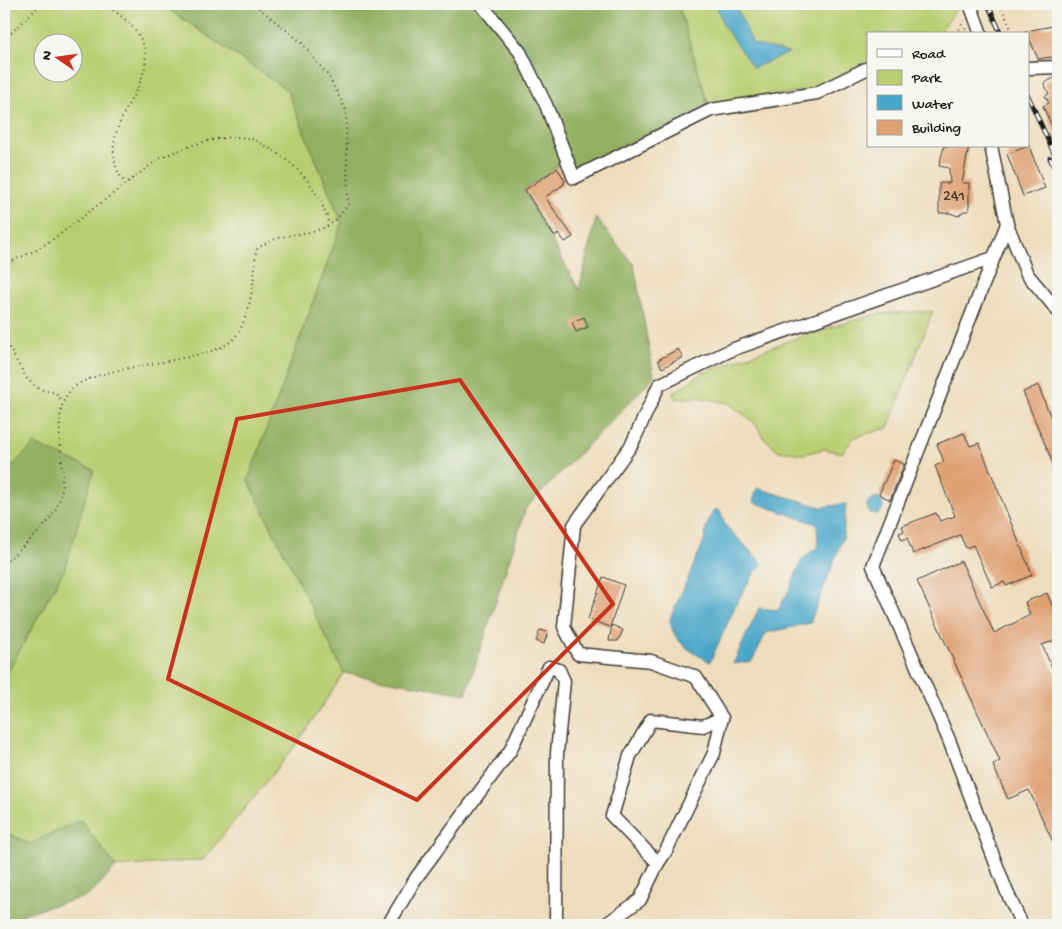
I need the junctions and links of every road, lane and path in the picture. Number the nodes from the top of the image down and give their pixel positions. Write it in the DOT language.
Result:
graph roads {
  1 [pos="41,4"];
  2 [pos="105,4"];
  3 [pos="254,4"];
  4 [pos="481,4"];
  5 [pos="971,6"];
  6 [pos="1002,8"];
  7 [pos="980,32"];
  8 [pos="1012,32"];
  9 [pos="4,40"];
  10 [pos="1058,67"];
  11 [pos="867,68"];
  12 [pos="1030,68"];
  13 [pos="990,148"];
  14 [pos="126,184"];
  15 [pos="1007,224"];
  16 [pos="324,228"];
  17 [pos="994,258"];
  18 [pos="4,265"];
  19 [pos="1058,310"];
  20 [pos="4,339"];
  21 [pos="62,402"];
  22 [pos="4,564"];
  23 [pos="722,718"];
  24 [pos="658,863"];
  25 [pos="388,925"];
  26 [pos="556,925"];
  27 [pos="605,925"];
  28 [pos="1022,925"];
  1 -- 9 [label="path"];
  2 -- 14 [label="path"];
  3 -- 16 [label="path"];
  4 -- 11 [label="street"];
  5 -- 7 [label="street"];
  6 -- 8 [label="path"];
  10 -- 12 [label="street"];
  13 -- 15 [label="street"];
  14 -- 16 [label="path"];
  14 -- 18 [label="path"];
  15 -- 17 [label="street"];
  15 -- 19 [label="street"];
  16 -- 21 [label="path"];
  17 -- 23 [label="street"];
  17 -- 28 [label="street"];
  20 -- 21 [label="path"];
  21 -- 22 [label="path"];
  23 -- 24 [label="street"];
  23 -- 24 [label="street"];
  24 -- 27 [label="street"];
  25 -- 26 [label="street"];
}
